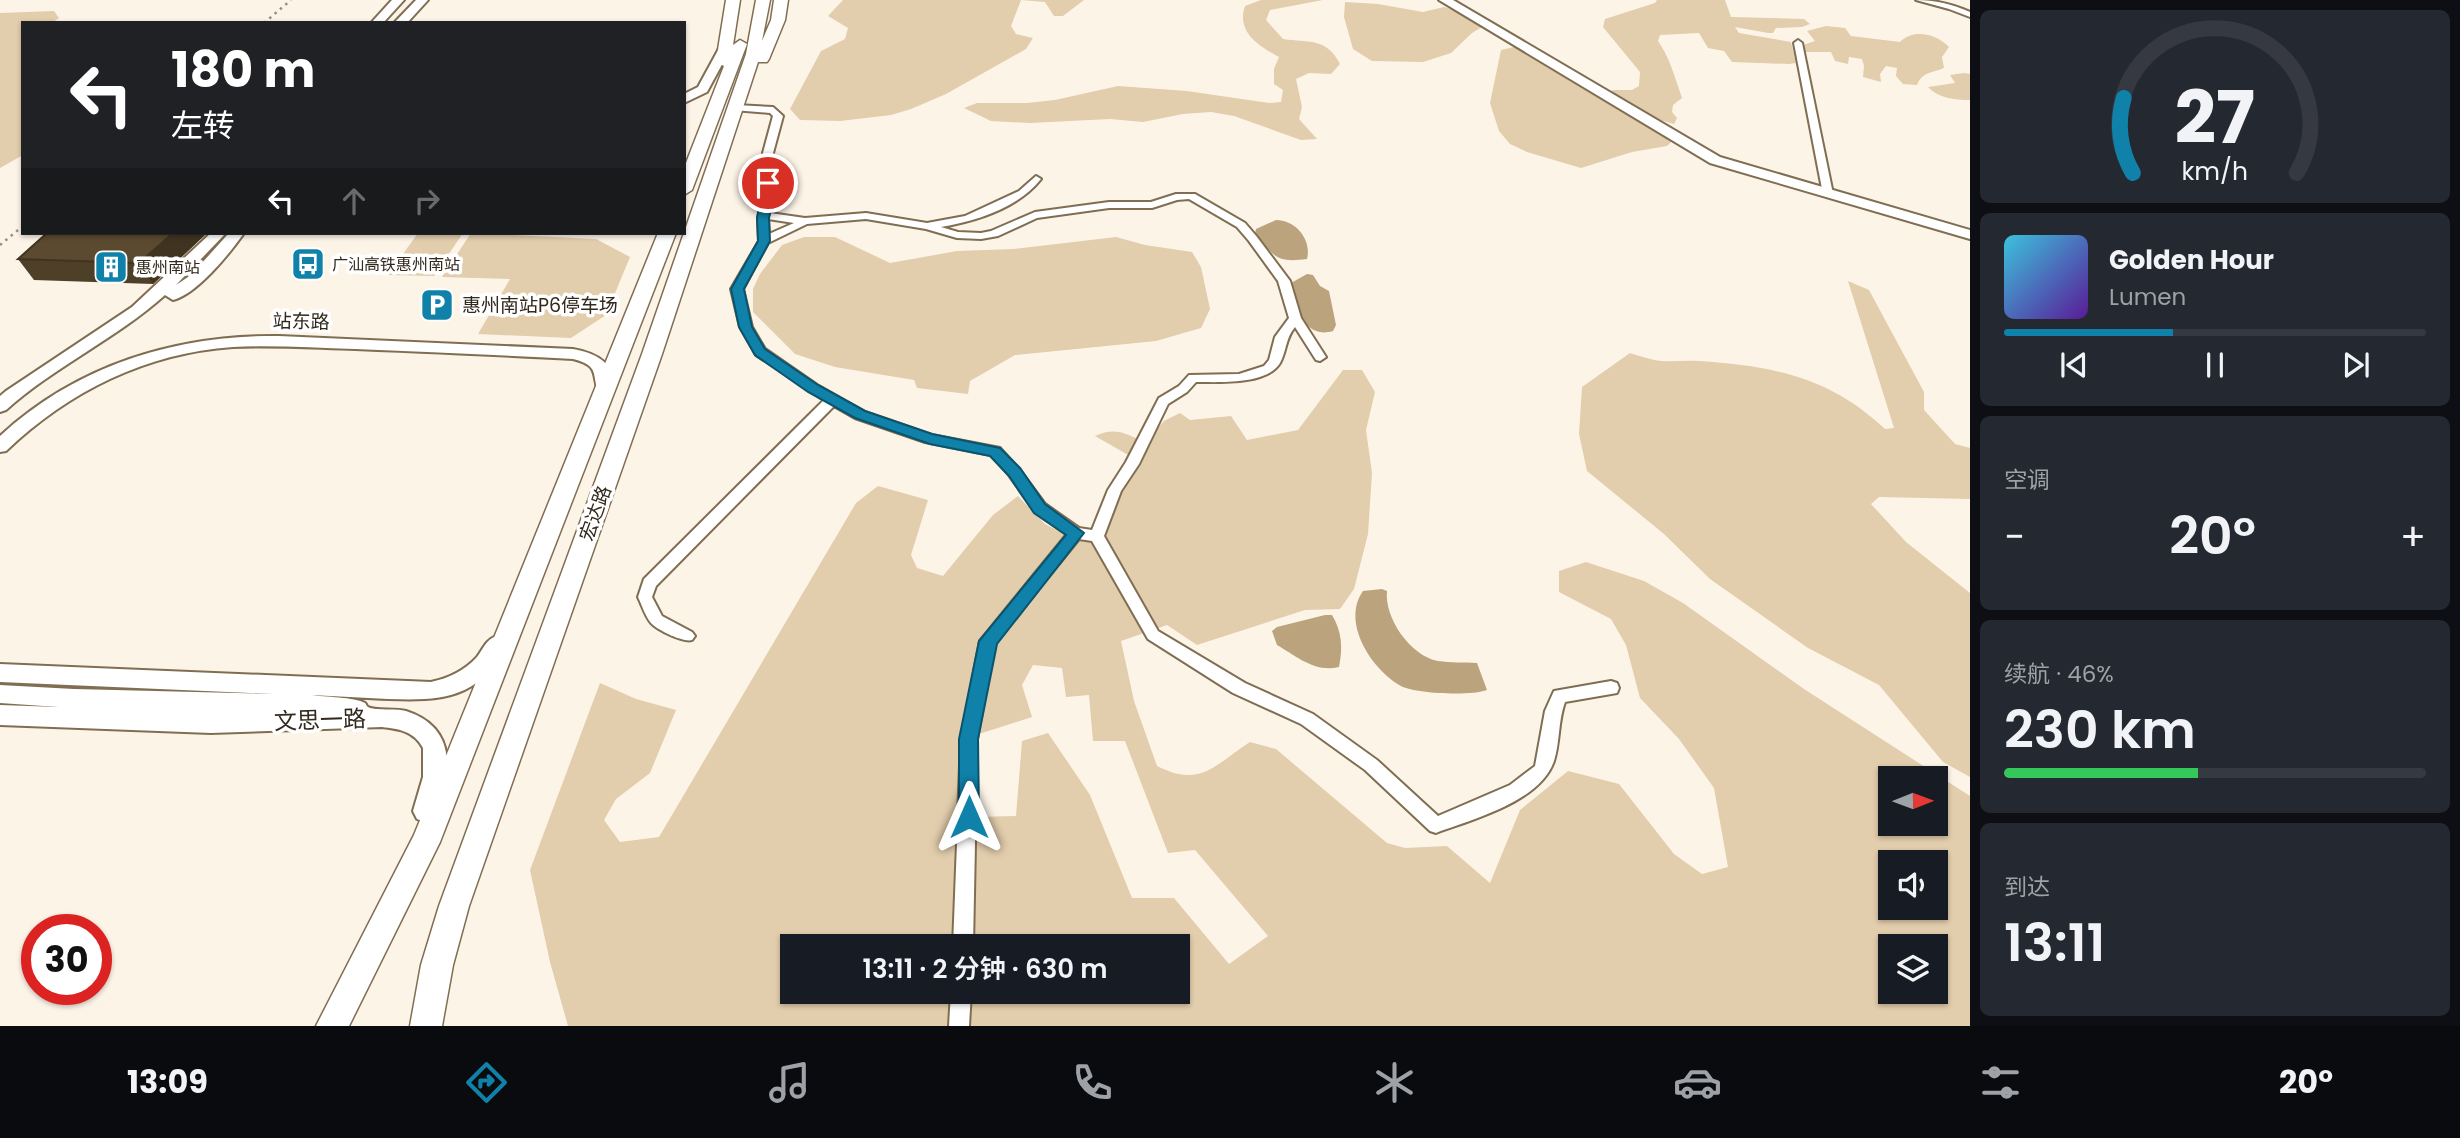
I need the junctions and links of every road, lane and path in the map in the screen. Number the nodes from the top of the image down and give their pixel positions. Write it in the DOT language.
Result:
graph roads {
  1 [pos="398,0"];
  2 [pos="422,0"];
  3 [pos="733,0"];
  4 [pos="750,0"];
  5 [pos="763,0"];
  6 [pos="781,0"];
  7 [pos="1445,0"];
  8 [pos="1923,0"];
  9 [pos="1970,15"];
  10 [pos="379,21"];
  11 [pos="402,21"];
  12 [pos="1798,43"];
  13 [pos="726,46"];
  14 [pos="686,98"];
  15 [pos="732,101"];
  16 [pos="1036,179"];
  17 [pos="686,186"];
  18 [pos="1829,194"];
  19 [pos="764,215"];
  20 [pos="805,221"];
  21 [pos="927,226"];
  22 [pos="217,235"];
  23 [pos="235,235"];
  24 [pos="666,235"];
  25 [pos="1970,235"];
  26 [pos="764,241"];
  27 [pos="1295,318"];
  28 [pos="106,333"];
  29 [pos="1320,357"];
  30 [pos="605,390"];
  31 [pos="833,400"];
  32 [pos="0,406"];
  33 [pos="0,446"];
  34 [pos="1076,533"];
  35 [pos="1097,536"];
  36 [pos="522,602"];
  37 [pos="687,636"];
  38 [pos="0,673"];
  39 [pos="1611,688"];
  40 [pos="0,694"];
  41 [pos="0,715"];
  42 [pos="382,717"];
  43 [pos="382,930"];
  44 [pos="963,934"];
  45 [pos="438,965"];
  46 [pos="960,1004"];
  47 [pos="335,1023"];
  48 [pos="413,1026"];
  49 [pos="426,1026"];
  50 [pos="959,1026"];
  1 -- 10 [label="street"];
  2 -- 11 [label="street"];
  3 -- 13 [label="main road"];
  4 -- 15 [label="main road, 宏达路"];
  5 -- 15 [label="main road, 宏达路"];
  6 -- 15 [label="main road"];
  7 -- 18 [label="street"];
  8 -- 9 [label="street"];
  12 -- 18 [label="street"];
  13 -- 14 [label="street"];
  13 -- 15 [label="main road"];
  15 -- 17 [label="main road, 宏达路"];
  15 -- 19 [label="street"];
  15 -- 45 [label="main road, 宏达路"];
  16 -- 21 [label="street"];
  18 -- 25 [label="street"];
  19 -- 20 [label="street"];
  19 -- 26 [label="street"];
  20 -- 21 [label="street"];
  20 -- 26 [label="street"];
  21 -- 27 [label="street"];
  22 -- 28 [label="street"];
  23 -- 28 [label="street"];
  24 -- 30 [label="main road, 宏达路"];
  26 -- 31 [label="street"];
  27 -- 29 [label="street"];
  27 -- 35 [label="street"];
  28 -- 32 [label="street"];
  30 -- 33 [label="street, 站东路"];
  30 -- 36 [label="main road, 宏达路"];
  31 -- 34 [label="street"];
  31 -- 37 [label="street"];
  34 -- 35 [label="street"];
  34 -- 44 [label="street"];
  35 -- 39 [label="street"];
  36 -- 38 [label="street, 文思一路"];
  36 -- 43 [label="main road, 宏达路"];
  40 -- 42 [label="street"];
  41 -- 42 [label="street, 文思一路"];
  42 -- 43 [label="street, 文思一路"];
  43 -- 47 [label="main road, 宏达路"];
  45 -- 48 [label="main road"];
  45 -- 49 [label="main road, 宏达路"];
  46 -- 50 [label="street"];
}
